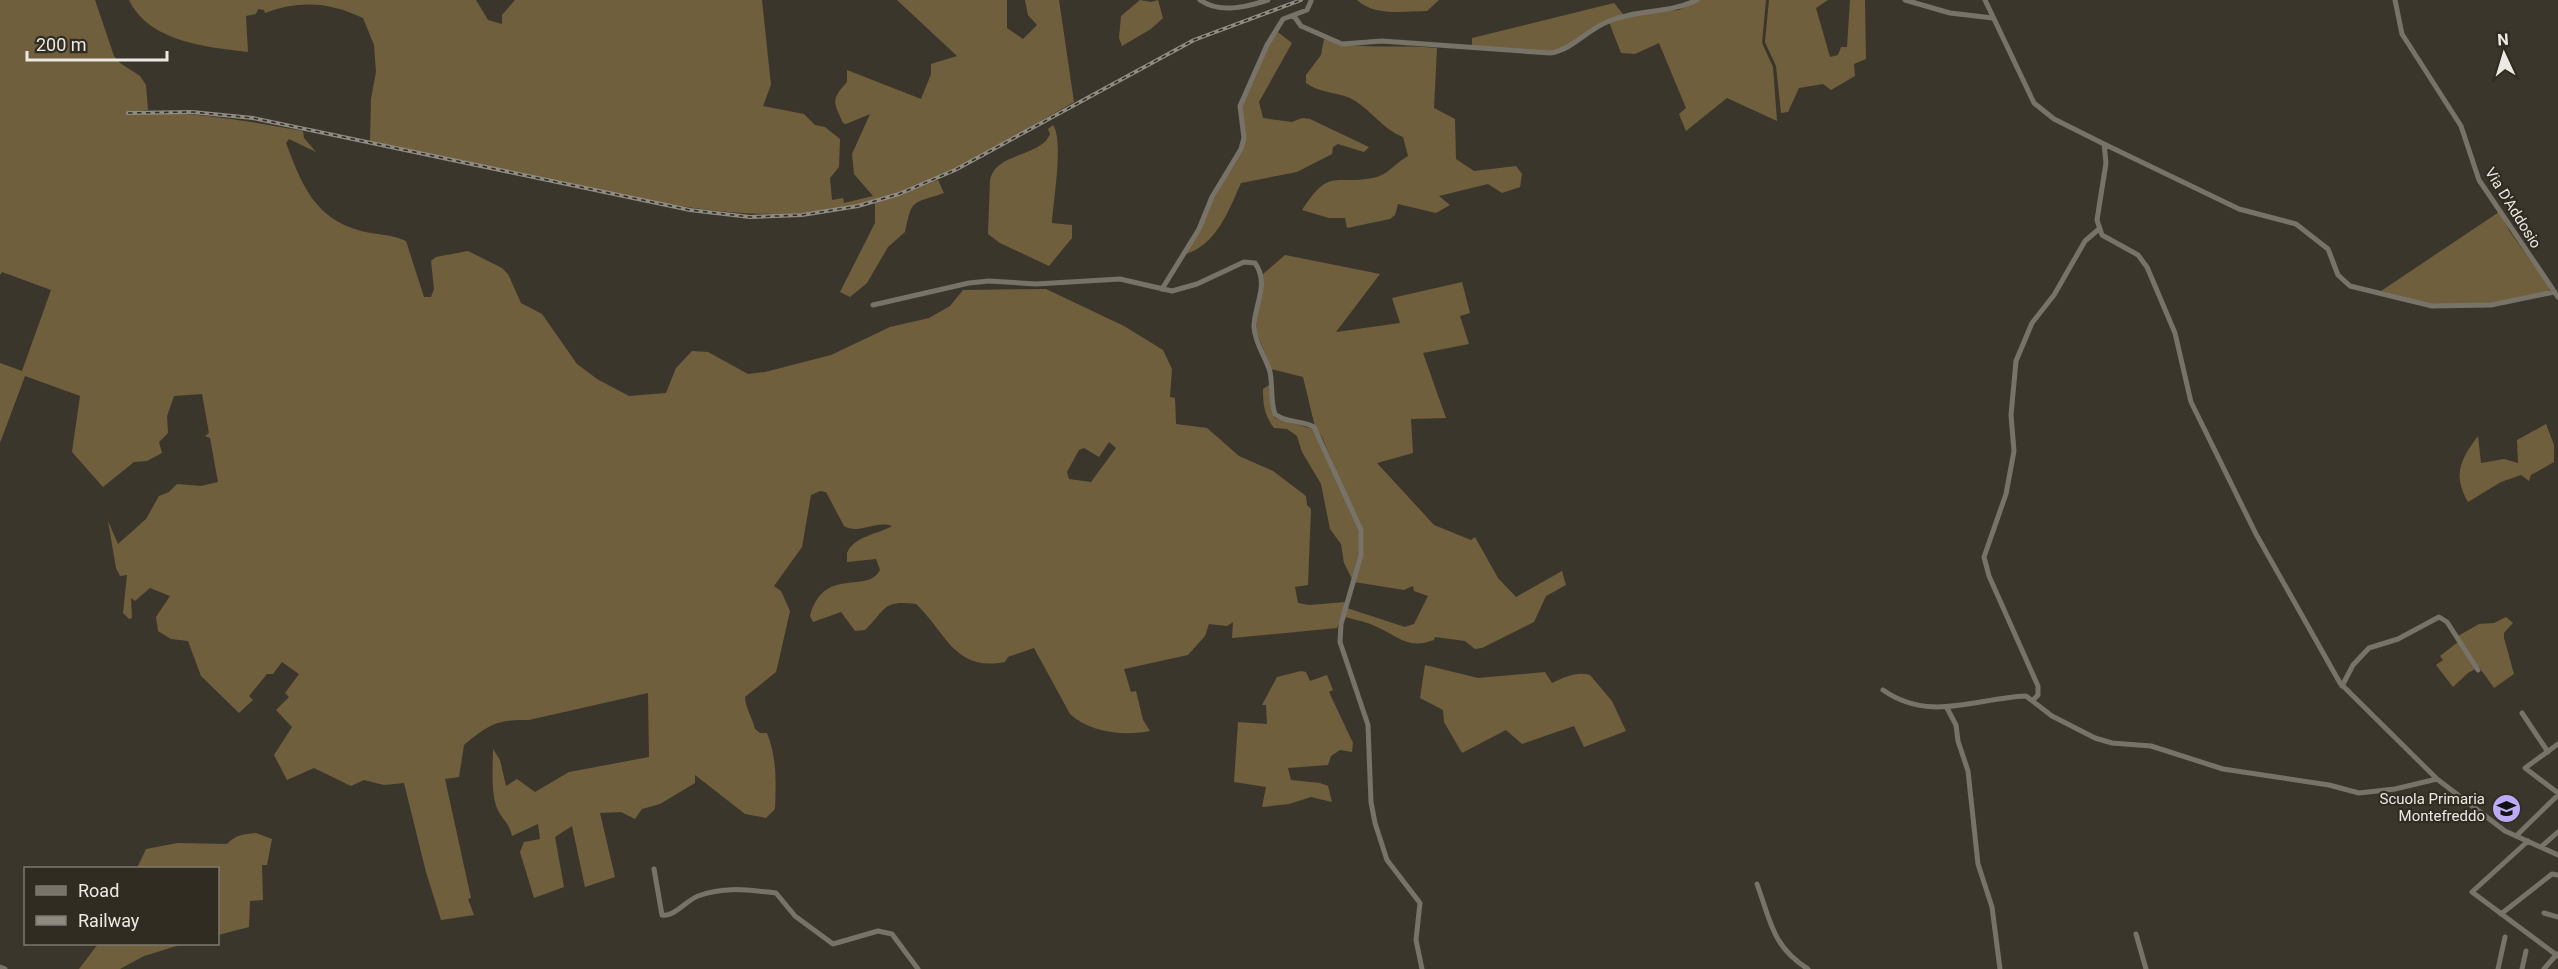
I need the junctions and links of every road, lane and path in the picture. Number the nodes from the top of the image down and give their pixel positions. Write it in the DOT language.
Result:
graph roads {
  1 [pos="1200,0"];
  2 [pos="1268,0"];
  3 [pos="1697,0"];
  4 [pos="1905,0"];
  5 [pos="1985,0"];
  6 [pos="2395,0"];
  7 [pos="1311,1"];
  8 [pos="1294,16"];
  9 [pos="1993,18"];
  10 [pos="2104,144"];
  11 [pos="2099,229"];
  12 [pos="1162,289"];
  13 [pos="2556,295"];
  14 [pos="873,305"];
  15 [pos="2478,670"];
  16 [pos="2342,686"];
  17 [pos="1883,690"];
  18 [pos="2034,700"];
  19 [pos="1947,708"];
  20 [pos="2523,713"];
  21 [pos="2558,744"];
  22 [pos="2548,752"];
  23 [pos="2437,779"];
  24 [pos="2558,794"];
  25 [pos="2558,832"];
  26 [pos="2516,836"];
  27 [pos="2528,841"];
  28 [pos="2541,848"];
  29 [pos="2558,855"];
  30 [pos="654,869"];
  31 [pos="2558,874"];
  32 [pos="1756,884"];
  33 [pos="2544,913"];
  34 [pos="2501,914"];
  35 [pos="2558,917"];
  36 [pos="2136,934"];
  37 [pos="2505,937"];
  38 [pos="2526,951"];
  39 [pos="2557,955"];
  40 [pos="0,967"];
  41 [pos="5,969"];
  42 [pos="918,969"];
  43 [pos="1422,969"];
  44 [pos="1808,969"];
  45 [pos="2000,969"];
  46 [pos="2146,969"];
  47 [pos="2498,969"];
  48 [pos="2522,969"];
  49 [pos="2544,969"];
  1 -- 2 [label="street"];
  3 -- 8 [label="street"];
  4 -- 9 [label="street"];
  5 -- 9 [label="street"];
  6 -- 13 [label="street, Via D'Addosio"];
  7 -- 8 [label="street"];
  8 -- 12 [label="street"];
  9 -- 10 [label="street"];
  10 -- 11 [label="street"];
  10 -- 13 [label="street"];
  11 -- 16 [label="street"];
  11 -- 18 [label="street"];
  12 -- 14 [label="street"];
  12 -- 43 [label="street"];
  15 -- 16 [label="street"];
  16 -- 23 [label="street"];
  17 -- 19 [label="street"];
  18 -- 19 [label="street"];
  18 -- 23 [label="street"];
  19 -- 45 [label="street"];
  20 -- 22 [label="street"];
  21 -- 22 [label="street"];
  22 -- 24 [label="street"];
  23 -- 26 [label="street"];
  24 -- 26 [label="street"];
  25 -- 28 [label="street"];
  26 -- 27 [label="street"];
  27 -- 28 [label="street"];
  27 -- 34 [label="street"];
  28 -- 29 [label="street"];
  30 -- 42 [label="street"];
  31 -- 34 [label="street"];
  32 -- 44 [label="street"];
  33 -- 35 [label="street"];
  34 -- 39 [label="street"];
  36 -- 46 [label="street"];
  37 -- 47 [label="street"];
  38 -- 48 [label="street"];
  39 -- 49 [label="street"];
  40 -- 41 [label="street"];
}
